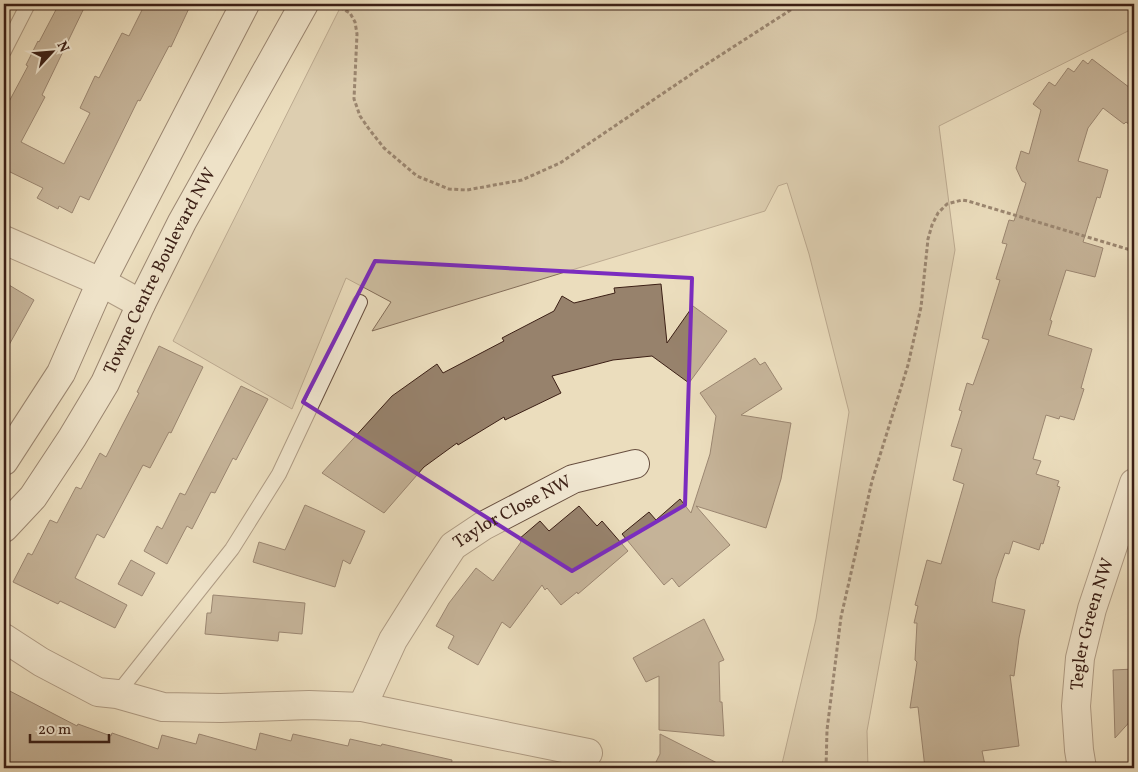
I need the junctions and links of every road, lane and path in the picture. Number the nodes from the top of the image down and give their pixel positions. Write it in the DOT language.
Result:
graph roads {
  1 [pos="28,4"];
  2 [pos="245,4"];
  3 [pos="304,4"];
  4 [pos="334,4"];
  5 [pos="800,4"];
  6 [pos="5,44"];
  7 [pos="4,240"];
  8 [pos="1134,251"];
  9 [pos="101,282"];
  10 [pos="360,302"];
  11 [pos="141,304"];
  12 [pos="4,461"];
  13 [pos="636,464"];
  14 [pos="1134,483"];
  15 [pos="4,528"];
  16 [pos="4,638"];
  17 [pos="117,694"];
  18 [pos="362,707"];
  19 [pos="588,753"];
  20 [pos="826,768"];
  21 [pos="1082,768"];
  1 -- 6 [label="lane"];
  2 -- 9 [label="street"];
  3 -- 11 [label="street, Towne Centre Boulevard NW"];
  4 -- 5 [label="path"];
  7 -- 9 [label="street"];
  8 -- 20 [label="path"];
  9 -- 11 [label="street"];
  9 -- 12 [label="street"];
  10 -- 17 [label="lane"];
  11 -- 15 [label="street, Towne Centre Boulevard NW"];
  13 -- 18 [label="street, Taylor Close NW"];
  14 -- 21 [label="street, Tegler Green NW"];
  16 -- 17 [label="street"];
  17 -- 18 [label="street"];
  18 -- 19 [label="street"];
}
